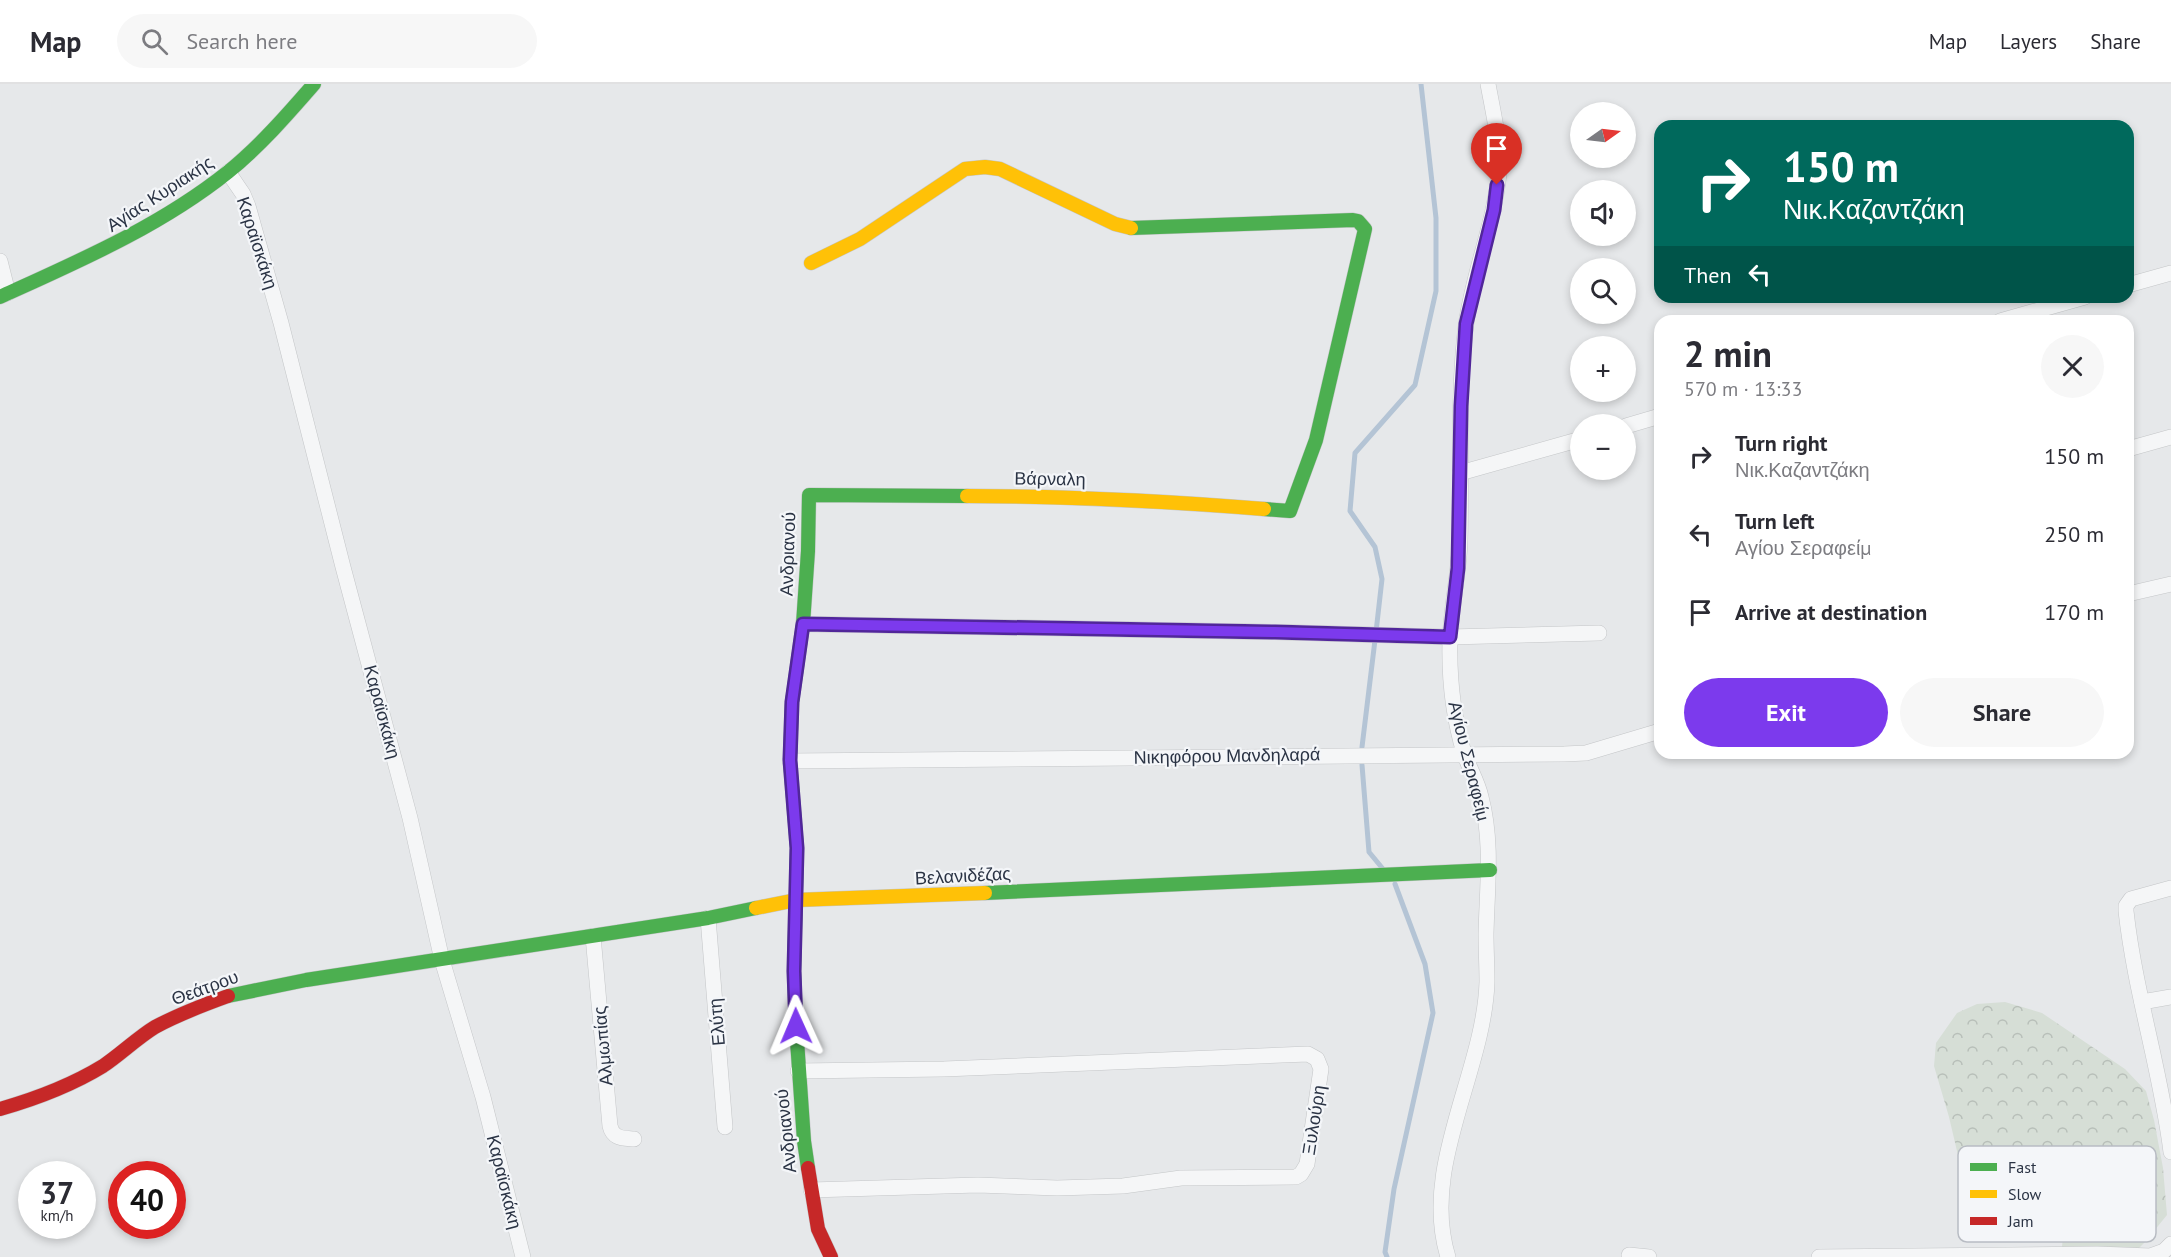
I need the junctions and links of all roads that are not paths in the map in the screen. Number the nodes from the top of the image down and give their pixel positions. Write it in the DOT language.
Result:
graph roads {
  1 [pos="314,84"];
  2 [pos="1488,84"];
  3 [pos="228,172"];
  4 [pos="0,261"];
  5 [pos="811,263"];
  6 [pos="2171,273"];
  7 [pos="2134,283"];
  8 [pos="4,295"];
  9 [pos="2064,303"];
  10 [pos="2021,315"];
  11 [pos="1654,418"];
  12 [pos="1636,423"];
  13 [pos="2171,437"];
  14 [pos="1570,442"];
  15 [pos="2134,447"];
  16 [pos="1460,473"];
  17 [pos="809,495"];
  18 [pos="2171,584"];
  19 [pos="2134,593"];
  20 [pos="803,624"];
  21 [pos="1599,633"];
  22 [pos="1450,637"];
  23 [pos="1654,734"];
  24 [pos="1465,754"];
  25 [pos="790,760"];
  26 [pos="1490,870"];
  27 [pos="2171,888"];
  28 [pos="796,900"];
  29 [pos="708,918"];
  30 [pos="593,936"];
  31 [pos="442,960"];
  32 [pos="2171,997"];
  33 [pos="2142,1002"];
  34 [pos="798,1071"];
  35 [pos="0,1109"];
  36 [pos="725,1127"];
  37 [pos="634,1139"];
  38 [pos="2171,1152"];
  39 [pos="811,1190"];
  40 [pos="2171,1244"];
  41 [pos="1629,1255"];
  42 [pos="523,1257"];
  43 [pos="831,1257"];
  44 [pos="1448,1257"];
  45 [pos="1649,1257"];
  46 [pos="1819,1257"];
  1 -- 3 [label="street, Αγίας Κυριακής"];
  2 -- 16 [label="street, Αγίου Σεραφείμ"];
  3 -- 8 [label="street, Αγίας Κυριακής"];
  3 -- 31 [label="street, Καραϊσκάκη"];
  4 -- 8 [label="street"];
  5 -- 17 [label="street, Βάρναλη"];
  6 -- 7 [label="street"];
  9 -- 10 [label="street"];
  11 -- 12 [label="street"];
  13 -- 15 [label="street"];
  14 -- 16 [label="street"];
  16 -- 22 [label="street, Αγίου Σεραφείμ"];
  17 -- 20 [label="street, Ανδριανού"];
  18 -- 19 [label="street"];
  20 -- 22 [label="street"];
  20 -- 25 [label="street, Ανδριανού"];
  21 -- 22 [label="street"];
  22 -- 24 [label="street, Αγίου Σεραφείμ"];
  23 -- 24 [label="street, Νικηφόρου Μανδηλαρά"];
  24 -- 25 [label="street, Νικηφόρου Μανδηλαρά"];
  24 -- 26 [label="street, Αγίου Σεραφείμ"];
  25 -- 28 [label="street, Ανδριανού"];
  26 -- 28 [label="street, Βελανιδέζας"];
  26 -- 44 [label="street, Αγίου Σεραφείμ"];
  27 -- 33 [label="street"];
  28 -- 29 [label="street, Βελανιδέζας"];
  28 -- 34 [label="street, Ανδριανού"];
  29 -- 30 [label="street, Βελανιδέζας"];
  29 -- 36 [label="street, Ελύτη"];
  30 -- 31 [label="street, Βελανιδέζας"];
  30 -- 37 [label="street, Αλμωπίας"];
  31 -- 35 [label="street, Θεάτρου"];
  31 -- 42 [label="street, Καραϊσκάκη"];
  32 -- 33 [label="street"];
  33 -- 38 [label="street"];
  34 -- 39 [label="street, Ανδριανού"];
  34 -- 39 [label="street, Ξυλούρη"];
  39 -- 43 [label="street, Ανδριανού"];
  40 -- 46 [label="street"];
  41 -- 45 [label="street"];
}
